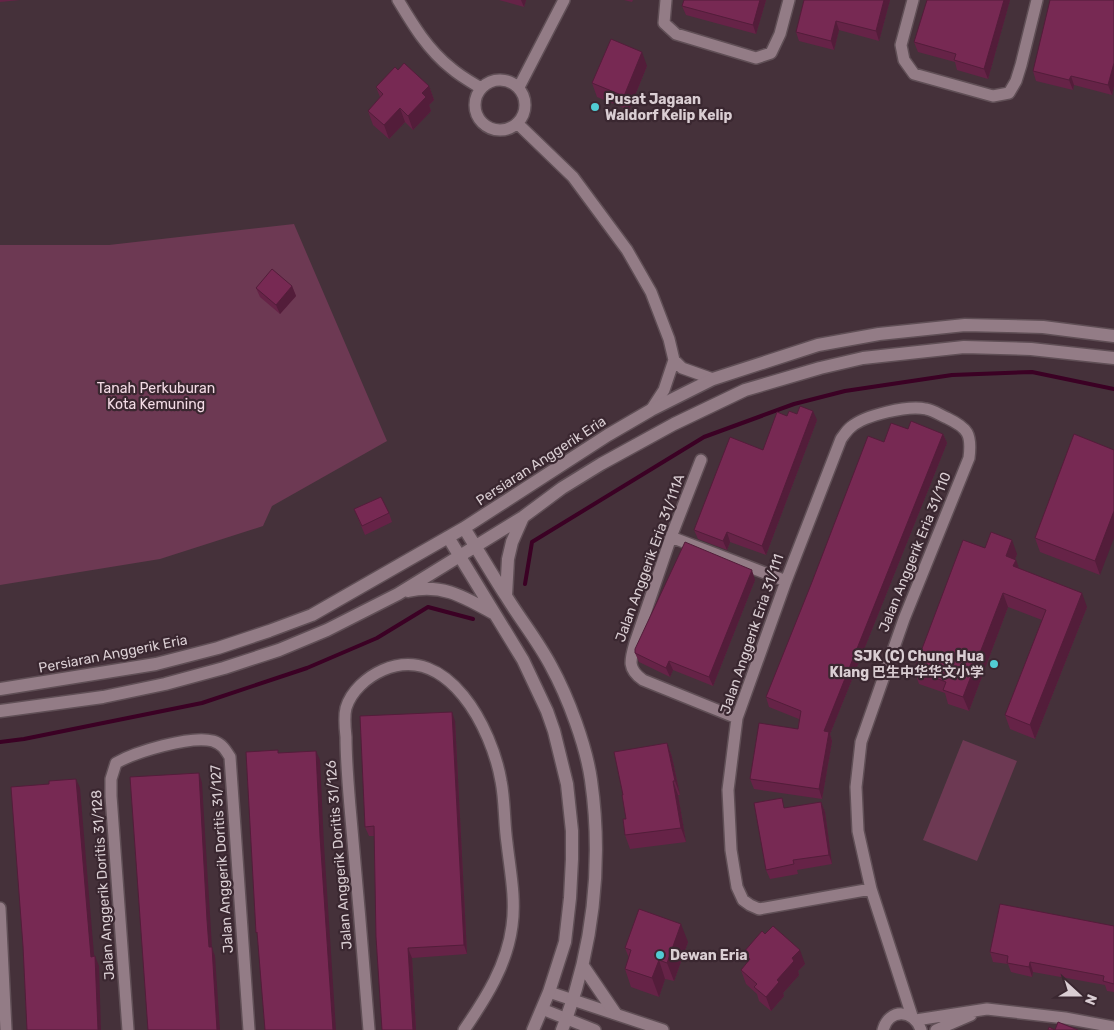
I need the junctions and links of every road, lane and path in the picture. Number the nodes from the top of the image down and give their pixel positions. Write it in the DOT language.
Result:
graph roads {
  1 [pos="398,0"];
  2 [pos="564,0"];
  3 [pos="666,0"];
  4 [pos="789,0"];
  5 [pos="913,0"];
  6 [pos="1037,0"];
  7 [pos="519,87"];
  8 [pos="481,88"];
  9 [pos="517,123"];
  10 [pos="1114,336"];
  11 [pos="1114,358"];
  12 [pos="674,360"];
  13 [pos="713,379"];
  14 [pos="928,409"];
  15 [pos="651,410"];
  16 [pos="701,460"];
  17 [pos="523,517"];
  18 [pos="464,528"];
  19 [pos="448,537"];
  20 [pos="670,537"];
  21 [pos="475,545"];
  22 [pos="459,555"];
  23 [pos="786,581"];
  24 [pos="398,594"];
  25 [pos="506,597"];
  26 [pos="493,613"];
  27 [pos="0,689"];
  28 [pos="0,711"];
  29 [pos="737,718"];
  30 [pos="167,745"];
  31 [pos="871,889"];
  32 [pos="0,908"];
  33 [pos="583,966"];
  34 [pos="549,992"];
  35 [pos="574,1000"];
  36 [pos="542,1009"];
  37 [pos="987,1009"];
  38 [pos="615,1013"];
  39 [pos="916,1022"];
  40 [pos="564,1024"];
  41 [pos="1114,1027"];
  42 [pos="6,1030"];
  43 [pos="128,1030"];
  44 [pos="250,1030"];
  45 [pos="369,1030"];
  46 [pos="464,1030"];
  47 [pos="532,1030"];
  48 [pos="595,1030"];
  49 [pos="663,1030"];
  50 [pos="882,1030"];
  51 [pos="936,1030"];
  1 -- 8 [label="street"];
  2 -- 7 [label="street"];
  3 -- 4 [label="street"];
  5 -- 6 [label="street"];
  7 -- 8 [label="street"];
  7 -- 9 [label="street"];
  8 -- 9 [label="street"];
  9 -- 12 [label="street"];
  10 -- 13 [label="main road, Persiaran Anggerik Eria"];
  11 -- 17 [label="main road"];
  12 -- 13 [label="street"];
  12 -- 15 [label="street"];
  13 -- 15 [label="main road, Persiaran Anggerik Eria"];
  14 -- 23 [label="street, Jalan Anggerik Eria 31/111"];
  14 -- 31 [label="street, Jalan Anggerik Eria 31/110"];
  15 -- 18 [label="main road, Persiaran Anggerik Eria"];
  16 -- 20 [label="street, Jalan Anggerik Eria 31/111A"];
  17 -- 21 [label="main road"];
  17 -- 25 [label="main road"];
  18 -- 19 [label="main road, Persiaran Anggerik Eria"];
  18 -- 21 [label="main road"];
  19 -- 22 [label="main road"];
  19 -- 27 [label="main road, Persiaran Anggerik Eria"];
  20 -- 23 [label="street"];
  20 -- 29 [label="street, Jalan Anggerik Eria 31/111A"];
  21 -- 22 [label="main road"];
  21 -- 25 [label="main road"];
  22 -- 24 [label="main road"];
  22 -- 26 [label="main road"];
  23 -- 29 [label="street, Jalan Anggerik Eria 31/111"];
  24 -- 26 [label="main road"];
  24 -- 28 [label="main road"];
  25 -- 33 [label="main road"];
  26 -- 34 [label="main road"];
  29 -- 31 [label="street, Jalan Anggerik Eria 31/111"];
  30 -- 43 [label="street, Jalan Anggerik Doritis 31/128"];
  30 -- 44 [label="street, Jalan Anggerik Doritis 31/127"];
  31 -- 39 [label="street, Jalan Anggerik Eria 31/110"];
  32 -- 42 [label="street"];
  33 -- 35 [label="main road"];
  33 -- 38 [label="main road"];
  34 -- 35 [label="street"];
  34 -- 36 [label="main road"];
  35 -- 38 [label="street"];
  35 -- 40 [label="main road"];
  36 -- 40 [label="street"];
  36 -- 47 [label="main road"];
  37 -- 39 [label="street"];
  37 -- 41 [label="street"];
  37 -- 51 [label="street"];
  38 -- 49 [label="street"];
  39 -- 50 [label="street"];
  40 -- 48 [label="street"];
  45 -- 46 [label="street, Jalan Anggerik Doritis 31/126"];
}
